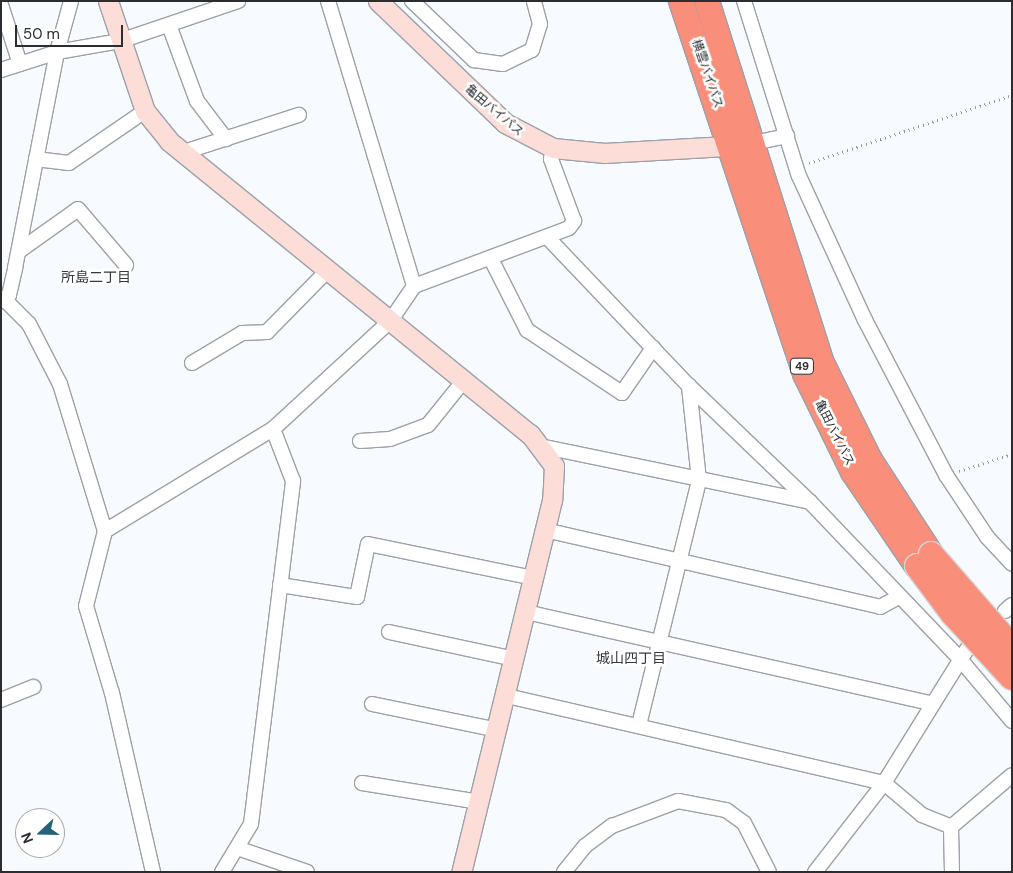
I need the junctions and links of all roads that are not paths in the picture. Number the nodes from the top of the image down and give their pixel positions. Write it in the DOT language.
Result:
graph roads {
  1 [pos="71,1"];
  2 [pos="108,1"];
  3 [pos="238,1"];
  4 [pos="328,1"];
  5 [pos="378,1"];
  6 [pos="412,1"];
  7 [pos="534,1"];
  8 [pos="681,1"];
  9 [pos="707,1"];
  10 [pos="744,1"];
  11 [pos="1,5"];
  12 [pos="169,25"];
  13 [pos="120,41"];
  14 [pos="57,52"];
  15 [pos="20,64"];
  16 [pos="1,70"];
  17 [pos="145,111"];
  18 [pos="299,115"];
  19 [pos="787,136"];
  20 [pos="226,139"];
  21 [pos="754,143"];
  22 [pos="731,147"];
  23 [pos="553,148"];
  24 [pos="181,153"];
  25 [pos="36,159"];
  26 [pos="548,238"];
  27 [pos="19,251"];
  28 [pos="491,259"];
  29 [pos="126,265"];
  30 [pos="326,272"];
  31 [pos="414,286"];
  32 [pos="2,300"];
  33 [pos="391,320"];
  34 [pos="653,348"];
  35 [pos="192,363"];
  36 [pos="465,379"];
  37 [pos="689,386"];
  38 [pos="272,429"];
  39 [pos="360,441"];
  40 [pos="540,446"];
  41 [pos="699,480"];
  42 [pos="810,502"];
  43 [pos="545,530"];
  44 [pos="105,531"];
  45 [pos="679,560"];
  46 [pos="924,560"];
  47 [pos="1012,564"];
  48 [pos="534,578"];
  49 [pos="280,585"];
  50 [pos="898,597"];
  51 [pos="526,612"];
  52 [pos="389,632"];
  53 [pos="660,640"];
  54 [pos="1012,648"];
  55 [pos="963,654"];
  56 [pos="515,659"];
  57 [pos="1012,678"];
  58 [pos="34,687"];
  59 [pos="507,696"];
  60 [pos="1,700"];
  61 [pos="931,703"];
  62 [pos="372,704"];
  63 [pos="1012,721"];
  64 [pos="639,725"];
  65 [pos="497,730"];
  66 [pos="1012,775"];
  67 [pos="362,782"];
  68 [pos="884,783"];
  69 [pos="479,802"];
  70 [pos="951,827"];
  71 [pos="237,848"];
  72 [pos="153,872"];
  73 [pos="222,872"];
  74 [pos="307,872"];
  75 [pos="461,872"];
  76 [pos="564,872"];
  77 [pos="769,872"];
  78 [pos="815,872"];
  79 [pos="952,872"];
  1 -- 14 [label="street"];
  2 -- 13 [label="street"];
  3 -- 12 [label="street"];
  4 -- 31 [label="street"];
  5 -- 23 [label="street, 亀田バイパス"];
  6 -- 7 [label="street"];
  8 -- 22 [label="highway, 横雲バイパス / 49"];
  9 -- 21 [label="highway, 横雲バイパス / 49"];
  10 -- 19 [label="street"];
  11 -- 15 [label="street"];
  12 -- 13 [label="street"];
  12 -- 20 [label="street"];
  13 -- 14 [label="street"];
  13 -- 17 [label="street"];
  14 -- 15 [label="street"];
  14 -- 25 [label="street"];
  15 -- 16 [label="street"];
  17 -- 24 [label="street"];
  17 -- 25 [label="street"];
  18 -- 20 [label="street"];
  19 -- 21 [label="street"];
  19 -- 47 [label="street"];
  20 -- 24 [label="street"];
  21 -- 22 [label="street, 亀田バイパス"];
  21 -- 46 [label="highway, 亀田バイパス / 49"];
  22 -- 23 [label="street, 亀田バイパス"];
  22 -- 46 [label="highway, 亀田バイパス / 49"];
  23 -- 26 [label="street"];
  24 -- 30 [label="street"];
  25 -- 27 [label="street"];
  26 -- 28 [label="street"];
  26 -- 34 [label="street"];
  27 -- 29 [label="street"];
  27 -- 32 [label="street"];
  28 -- 31 [label="street"];
  28 -- 34 [label="street"];
  30 -- 33 [label="street"];
  30 -- 35 [label="street"];
  31 -- 33 [label="street"];
  32 -- 44 [label="street"];
  33 -- 36 [label="street"];
  33 -- 38 [label="street"];
  34 -- 37 [label="street"];
  36 -- 39 [label="street"];
  36 -- 40 [label="street"];
  37 -- 41 [label="street"];
  37 -- 42 [label="street"];
  38 -- 44 [label="street"];
  38 -- 49 [label="street"];
  40 -- 41 [label="street"];
  40 -- 43 [label="street"];
  41 -- 42 [label="street"];
  41 -- 45 [label="street"];
  42 -- 50 [label="street"];
  43 -- 45 [label="street"];
  43 -- 48 [label="street"];
  44 -- 72 [label="street"];
  45 -- 50 [label="street"];
  45 -- 53 [label="street"];
  46 -- 54 [label="highway, 亀田バイパス / 49, bridge"];
  46 -- 57 [label="highway, 亀田バイパス / 49, bridge"];
  48 -- 49 [label="street"];
  48 -- 51 [label="street"];
  49 -- 71 [label="street"];
  50 -- 55 [label="street"];
  51 -- 53 [label="street"];
  51 -- 56 [label="street"];
  52 -- 56 [label="street"];
  53 -- 61 [label="street"];
  53 -- 64 [label="street"];
  55 -- 61 [label="street"];
  55 -- 63 [label="street"];
  56 -- 59 [label="street"];
  58 -- 60 [label="street"];
  59 -- 64 [label="street"];
  59 -- 65 [label="street"];
  61 -- 68 [label="street"];
  62 -- 65 [label="street"];
  64 -- 68 [label="street"];
  65 -- 69 [label="street"];
  66 -- 70 [label="street"];
  67 -- 69 [label="street"];
  68 -- 70 [label="street"];
  68 -- 78 [label="street"];
  69 -- 75 [label="street"];
  70 -- 79 [label="street"];
  71 -- 73 [label="street"];
  71 -- 74 [label="street"];
  76 -- 77 [label="street"];
}
